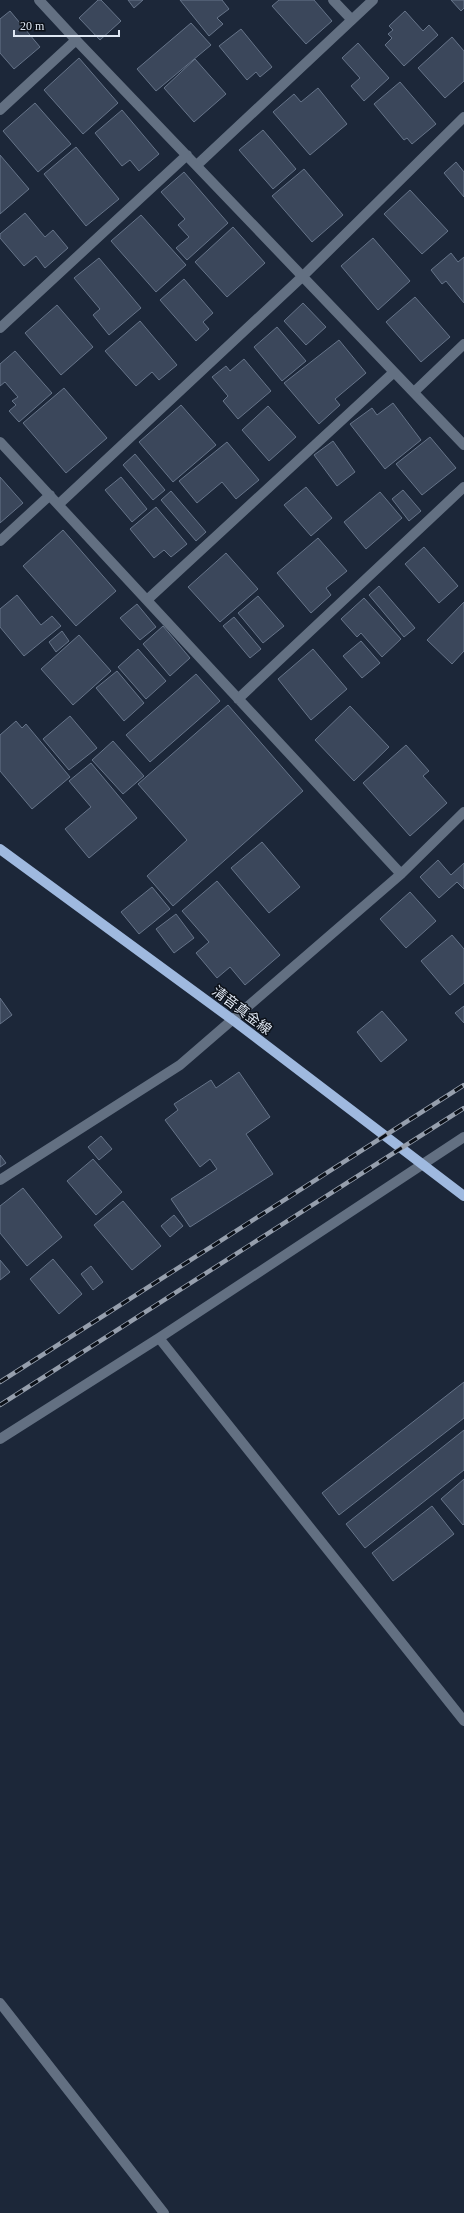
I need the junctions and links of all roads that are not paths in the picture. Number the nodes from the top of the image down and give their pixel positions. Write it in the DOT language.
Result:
graph roads {
  1 [pos="39,0"];
  2 [pos="333,0"];
  3 [pos="373,0"];
  4 [pos="352,20"];
  5 [pos="76,40"];
  6 [pos="0,110"];
  7 [pos="464,117"];
  8 [pos="187,155"];
  9 [pos="197,165"];
  10 [pos="303,276"];
  11 [pos="0,328"];
  12 [pos="464,344"];
  13 [pos="394,372"];
  14 [pos="414,392"];
  15 [pos="0,442"];
  16 [pos="464,445"];
  17 [pos="464,486"];
  18 [pos="50,495"];
  19 [pos="58,504"];
  20 [pos="0,541"];
  21 [pos="147,600"];
  22 [pos="238,698"];
  23 [pos="464,812"];
  24 [pos="0,849"];
  25 [pos="401,874"];
  26 [pos="233,1020"];
  27 [pos="464,1137"];
  28 [pos="422,1164"];
  29 [pos="0,1180"];
  30 [pos="464,1196"];
  31 [pos="159,1338"];
  32 [pos="0,1439"];
  33 [pos="464,1721"];
  34 [pos="0,2003"];
  35 [pos="164,2213"];
  1 -- 5 [label="street"];
  2 -- 4 [label="street"];
  3 -- 4 [label="street"];
  4 -- 9 [label="street"];
  5 -- 6 [label="street"];
  5 -- 8 [label="street"];
  7 -- 10 [label="street"];
  8 -- 9 [label="street"];
  8 -- 11 [label="street"];
  9 -- 10 [label="street"];
  10 -- 13 [label="street"];
  10 -- 19 [label="street"];
  12 -- 14 [label="street"];
  13 -- 14 [label="street"];
  13 -- 21 [label="street"];
  14 -- 16 [label="street"];
  15 -- 18 [label="street"];
  17 -- 22 [label="street"];
  18 -- 19 [label="street"];
  18 -- 20 [label="street"];
  19 -- 21 [label="street"];
  21 -- 22 [label="street"];
  22 -- 25 [label="street"];
  23 -- 25 [label="street"];
  24 -- 26 [label="main road, 清音真金線"];
  25 -- 26 [label="street"];
  26 -- 28 [label="main road, 清音真金線"];
  26 -- 29 [label="street"];
  27 -- 28 [label="street"];
  28 -- 30 [label="main road, 清音真金線"];
  28 -- 31 [label="street"];
  31 -- 32 [label="street"];
  31 -- 33 [label="street"];
  34 -- 35 [label="street"];
}
